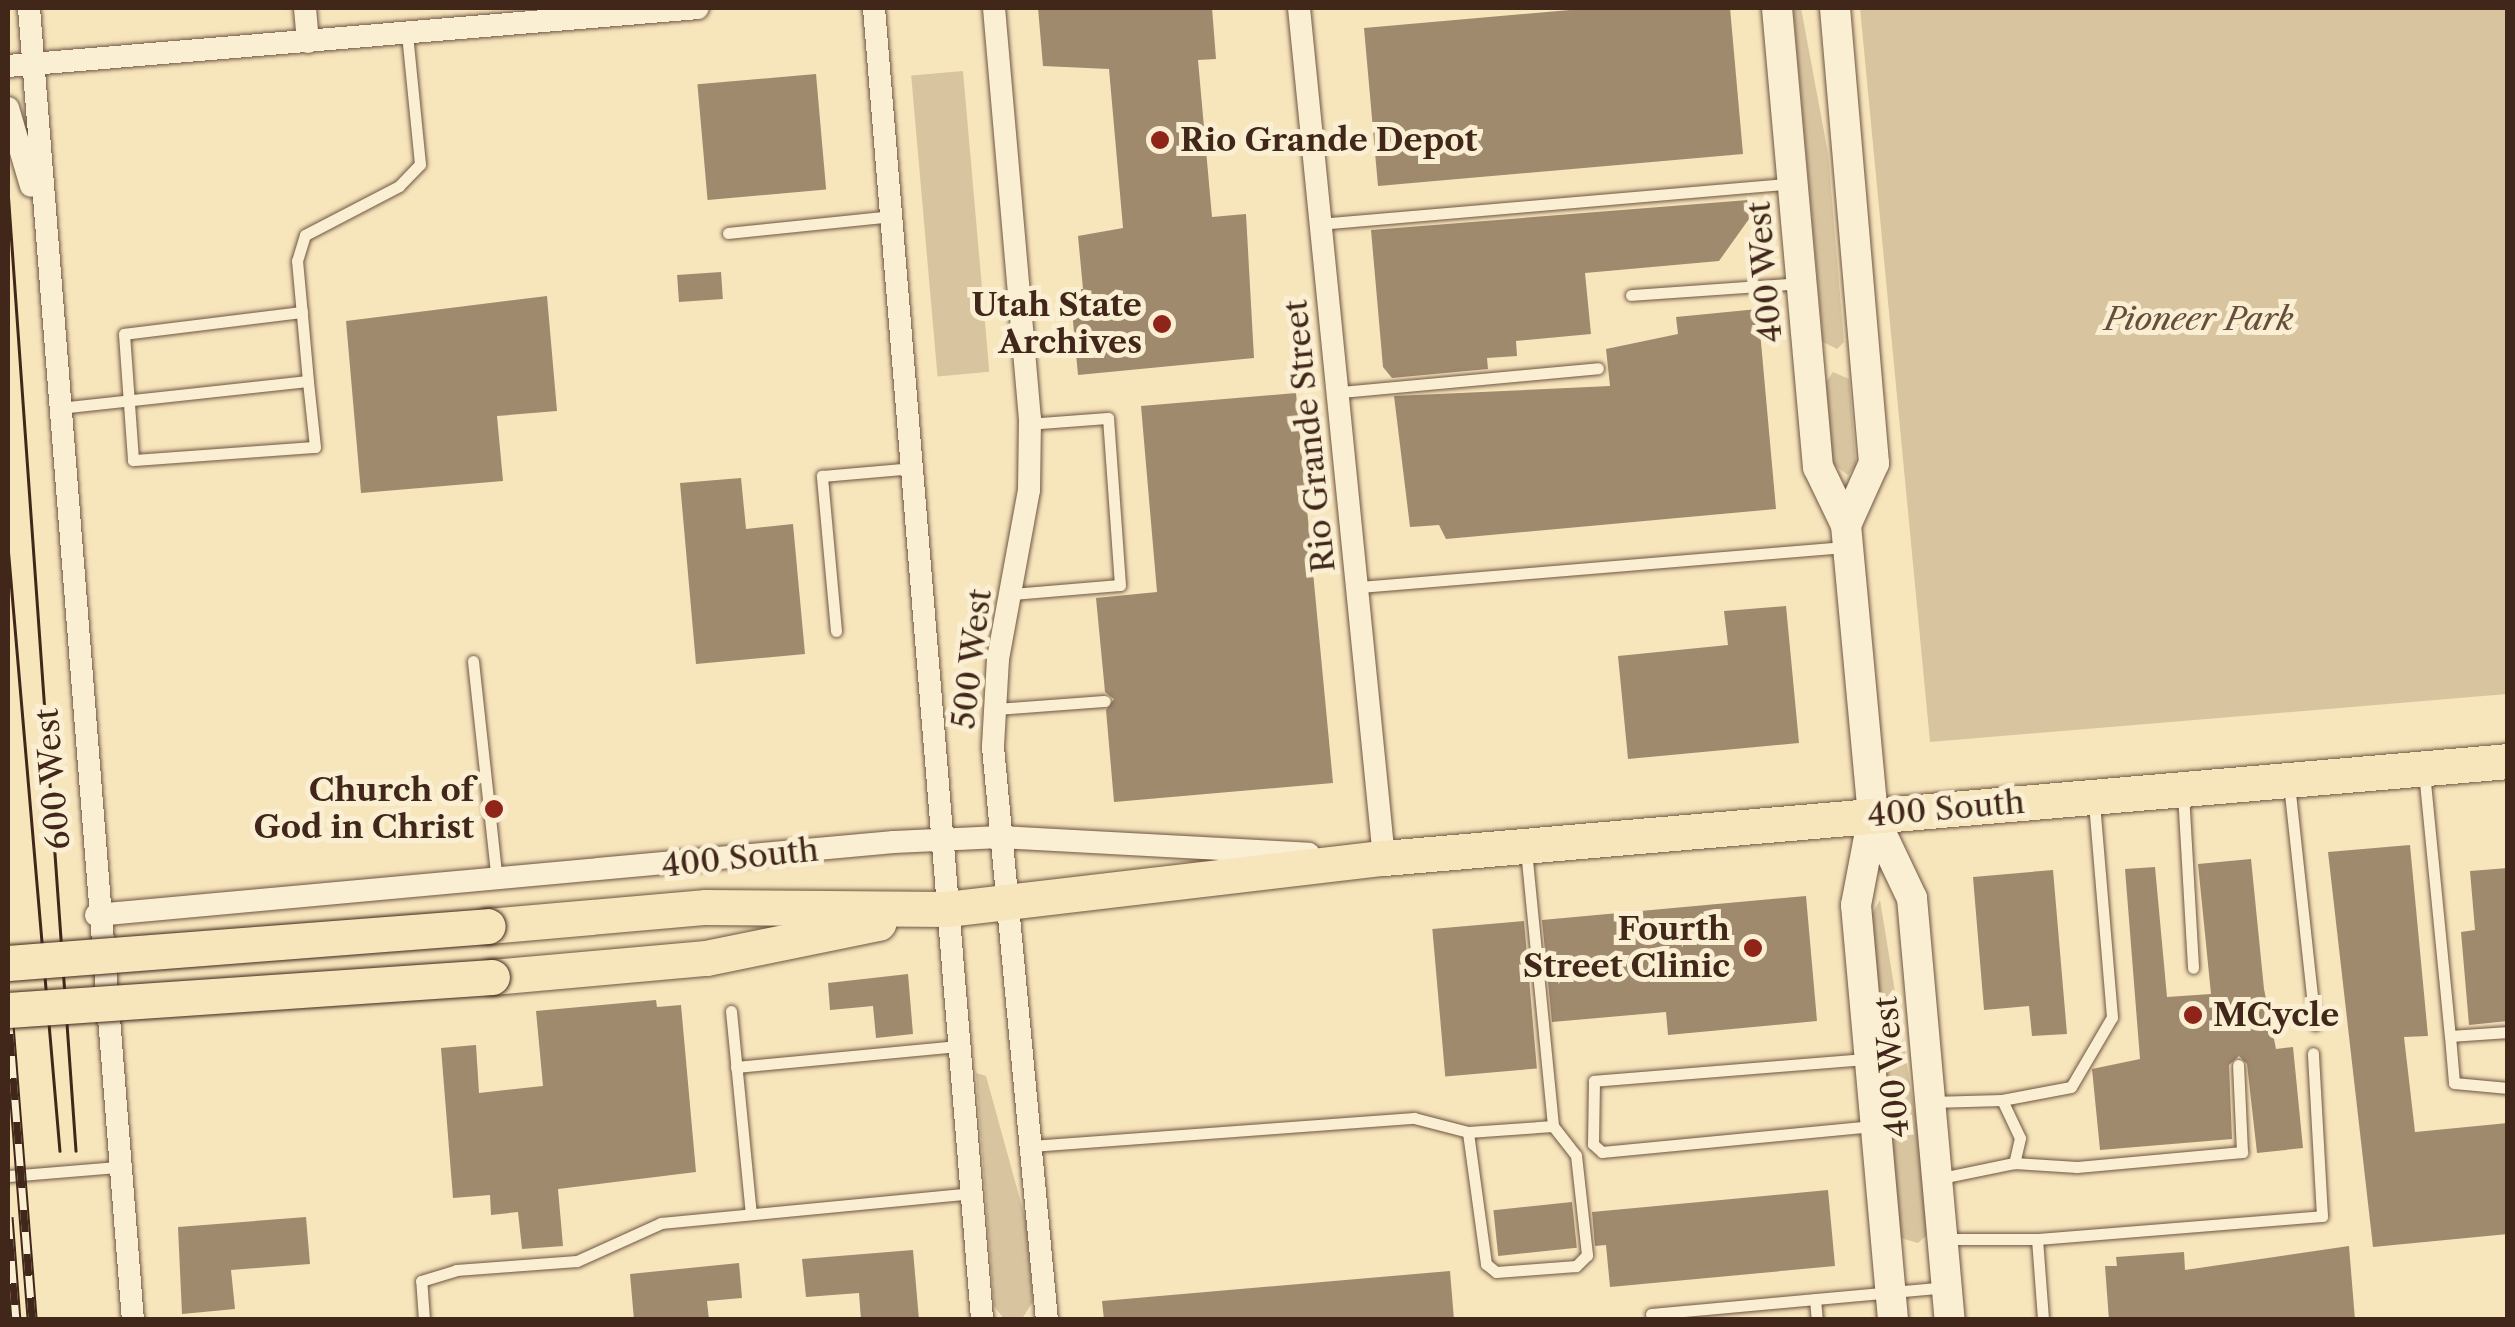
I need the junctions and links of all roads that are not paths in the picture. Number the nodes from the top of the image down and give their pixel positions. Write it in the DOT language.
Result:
graph roads {
  1 [pos="29,8"];
  2 [pos="305,8"];
  3 [pos="698,8"];
  4 [pos="874,8"];
  5 [pos="994,8"];
  6 [pos="1299,8"];
  7 [pos="1777,8"];
  8 [pos="1835,8"];
  9 [pos="407,34"];
  10 [pos="308,42"];
  11 [pos="8,66"];
  12 [pos="34,66"];
  13 [pos="8,108"];
  14 [pos="1792,183"];
  15 [pos="892,216"];
  16 [pos="1318,224"];
  17 [pos="728,233"];
  18 [pos="42,234"];
  19 [pos="1801,282"];
  20 [pos="1631,295"];
  21 [pos="302,312"];
  22 [pos="1598,368"];
  23 [pos="308,382"];
  24 [pos="1341,392"];
  25 [pos="128,399"];
  26 [pos="56,408"];
  27 [pos="1030,424"];
  28 [pos="914,468"];
  29 [pos="1847,536"];
  30 [pos="1359,587"];
  31 [pos="1012,594"];
  32 [pos="836,630"];
  33 [pos="474,662"];
  34 [pos="1106,701"];
  35 [pos="992,710"];
  36 [pos="2508,761"];
  37 [pos="2424,768"];
  38 [pos="2288,780"];
  39 [pos="2183,789"];
  40 [pos="2094,797"];
  41 [pos="1874,816"];
  42 [pos="1000,837"];
  43 [pos="942,840"];
  44 [pos="1526,846"];
  45 [pos="1384,858"];
  46 [pos="497,882"];
  47 [pos="1006,904"];
  48 [pos="947,909"];
  49 [pos="96,915"];
  50 [pos="8,963"];
  51 [pos="2194,968"];
  52 [pos="8,1010"];
  53 [pos="731,1011"];
  54 [pos="2315,1025"];
  55 [pos="2508,1032"];
  56 [pos="2450,1036"];
  57 [pos="958,1046"];
  58 [pos="2313,1053"];
  59 [pos="1870,1059"];
  60 [pos="2238,1065"];
  61 [pos="736,1068"];
  62 [pos="2508,1088"];
  63 [pos="2002,1100"];
  64 [pos="1931,1102"];
  65 [pos="1876,1125"];
  66 [pos="1553,1126"];
  67 [pos="1468,1132"];
  68 [pos="1031,1146"];
  69 [pos="2014,1163"];
  70 [pos="118,1167"];
  71 [pos="8,1176"];
  72 [pos="1937,1178"];
  73 [pos="971,1193"];
  74 [pos="751,1214"];
  75 [pos="1942,1239"];
  76 [pos="2036,1239"];
  77 [pos="1947,1287"];
  78 [pos="1815,1299"];
  79 [pos="1892,1306"];
  80 [pos="1651,1314"];
  81 [pos="2043,1318"];
  82 [pos="133,1320"];
  83 [pos="424,1320"];
  84 [pos="982,1320"];
  85 [pos="1047,1320"];
  86 [pos="1817,1320"];
  87 [pos="1950,1320"];
  1 -- 12 [label="street, 600 West"];
  2 -- 10 [label="street"];
  3 -- 9 [label="street"];
  4 -- 15 [label="street, 500 West"];
  5 -- 27 [label="street, 500 West"];
  6 -- 16 [label="street, Rio Grande Street"];
  7 -- 14 [label="street, 400 West"];
  8 -- 29 [label="street, 400 West"];
  9 -- 10 [label="street"];
  9 -- 21 [label="lane"];
  10 -- 12 [label="street"];
  11 -- 12 [label="street"];
  12 -- 18 [label="street, 600 West"];
  13 -- 18 [label="street, 600 West"];
  14 -- 16 [label="lane"];
  14 -- 19 [label="street, 400 West"];
  15 -- 17 [label="lane"];
  15 -- 28 [label="street, 500 West"];
  16 -- 24 [label="street, Rio Grande Street"];
  18 -- 26 [label="street, 600 West"];
  19 -- 20 [label="lane"];
  19 -- 29 [label="street, 400 West"];
  21 -- 23 [label="lane"];
  21 -- 25 [label="lane"];
  22 -- 24 [label="lane"];
  23 -- 25 [label="lane"];
  23 -- 25 [label="lane"];
  24 -- 30 [label="street, Rio Grande Street"];
  25 -- 26 [label="lane"];
  26 -- 49 [label="street, 600 West"];
  27 -- 31 [label="street, 500 West"];
  27 -- 31 [label="lane"];
  28 -- 32 [label="lane"];
  28 -- 43 [label="street, 500 West"];
  29 -- 30 [label="lane"];
  29 -- 41 [label="street, 400 West"];
  30 -- 45 [label="street, Rio Grande Street"];
  31 -- 35 [label="street, 500 West"];
  33 -- 46 [label="lane"];
  34 -- 35 [label="lane"];
  35 -- 42 [label="street, 500 West"];
  36 -- 37 [label="main road, 400 South"];
  37 -- 38 [label="main road, 400 South"];
  37 -- 56 [label="lane"];
  38 -- 39 [label="main road, 400 South"];
  38 -- 54 [label="lane"];
  39 -- 40 [label="main road, 400 South"];
  39 -- 51 [label="lane"];
  40 -- 41 [label="main road, 400 South"];
  40 -- 63 [label="lane"];
  41 -- 44 [label="main road, 400 South"];
  41 -- 59 [label="street, 400 West"];
  41 -- 64 [label="street, 400 West"];
  42 -- 43 [label="street, 400 South"];
  42 -- 45 [label="street, 400 South"];
  42 -- 47 [label="street, 500 West"];
  43 -- 46 [label="street, 400 South"];
  43 -- 48 [label="street, 500 West"];
  44 -- 45 [label="main road, 400 South"];
  44 -- 66 [label="lane"];
  45 -- 47 [label="main road, 400 South"];
  46 -- 49 [label="street, 400 South"];
  47 -- 48 [label="main road, 400 South"];
  47 -- 68 [label="street, 500 West"];
  48 -- 50 [label="main road, 400 South, bridge"];
  48 -- 52 [label="main road, 400 South, bridge"];
  48 -- 57 [label="street, 500 West"];
  49 -- 70 [label="street, 600 West"];
  53 -- 61 [label="lane"];
  55 -- 56 [label="lane"];
  56 -- 62 [label="lane"];
  57 -- 61 [label="lane"];
  57 -- 73 [label="street, 500 West"];
  58 -- 76 [label="lane"];
  59 -- 65 [label="street, 400 West"];
  59 -- 65 [label="lane"];
  60 -- 69 [label="lane"];
  61 -- 74 [label="lane"];
  63 -- 64 [label="lane"];
  63 -- 69 [label="lane"];
  64 -- 72 [label="street, 400 West"];
  65 -- 79 [label="street, 400 West"];
  66 -- 67 [label="lane"];
  66 -- 67 [label="lane"];
  67 -- 68 [label="lane"];
  68 -- 85 [label="street, 500 West"];
  69 -- 72 [label="lane"];
  70 -- 71 [label="lane"];
  70 -- 82 [label="street, 600 West"];
  72 -- 75 [label="street, 400 West"];
  73 -- 74 [label="lane"];
  73 -- 84 [label="street, 500 West"];
  74 -- 83 [label="lane"];
  75 -- 76 [label="lane"];
  75 -- 77 [label="street, 400 West"];
  76 -- 81 [label="lane"];
  77 -- 79 [label="lane"];
  77 -- 87 [label="street, 400 West"];
  78 -- 79 [label="lane"];
  78 -- 80 [label="lane"];
  78 -- 86 [label="lane"];
}
